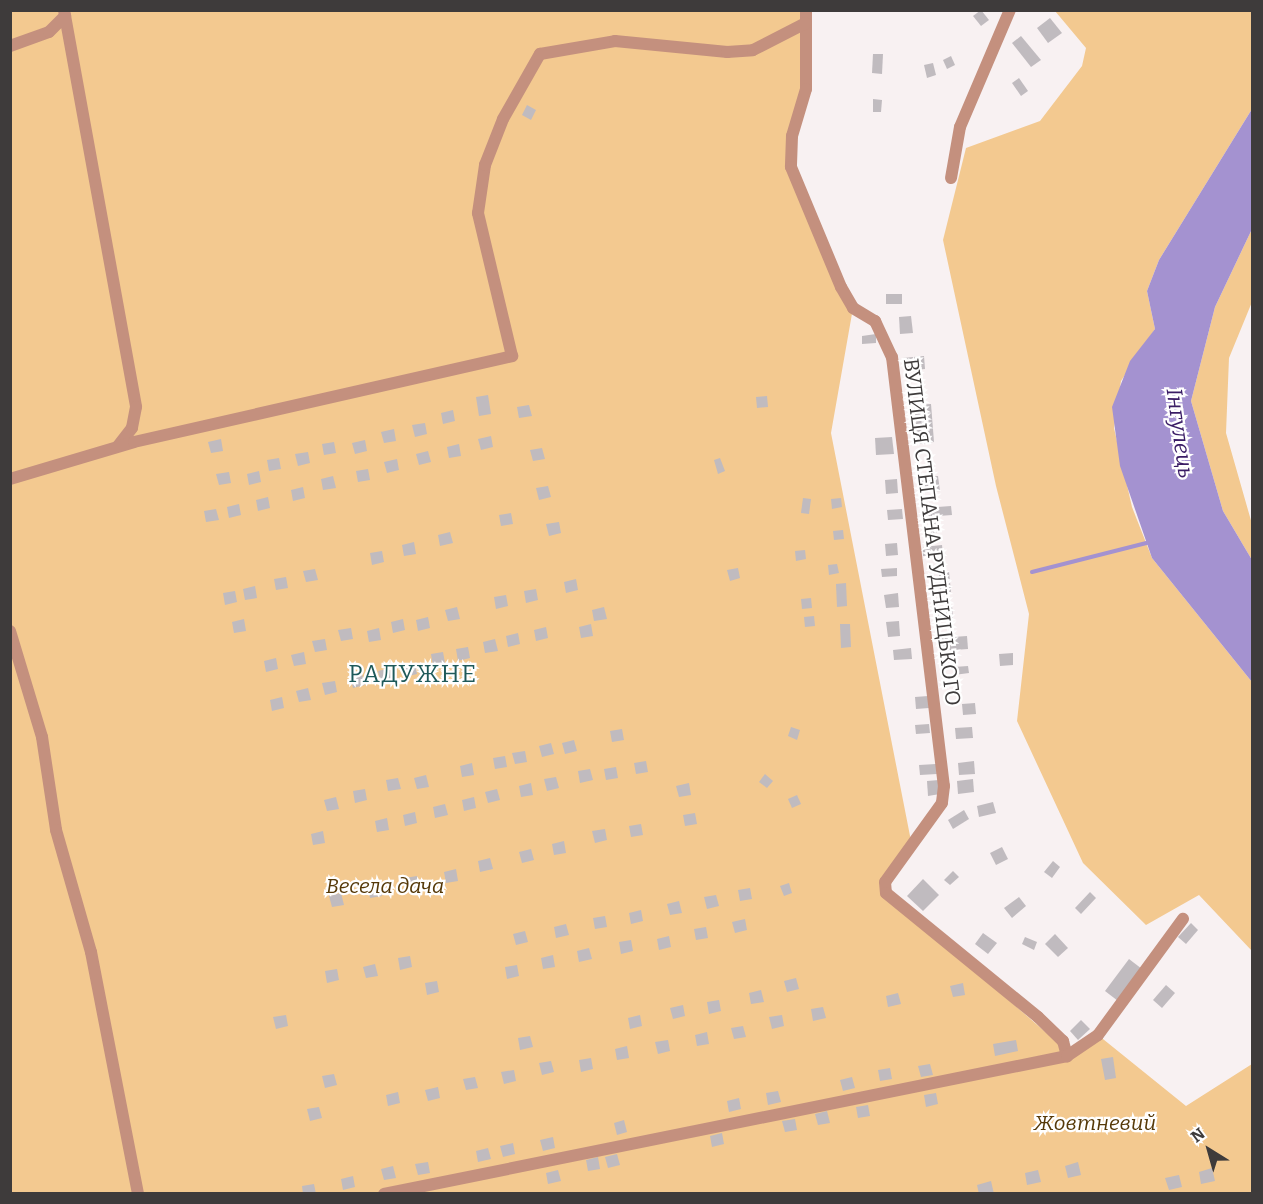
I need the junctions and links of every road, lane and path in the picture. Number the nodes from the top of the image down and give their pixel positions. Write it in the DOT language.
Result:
graph roads {
  1 [pos="1010,10"];
  2 [pos="65,13"];
  3 [pos="806,17"];
  4 [pos="10,46"];
  5 [pos="951,178"];
  6 [pos="117,447"];
  7 [pos="10,479"];
  8 [pos="10,631"];
  9 [pos="1183,919"];
  10 [pos="1067,1056"];
  11 [pos="138,1194"];
  12 [pos="384,1194"];
  1 -- 5 [label="street"];
  2 -- 4 [label="street"];
  2 -- 6 [label="street"];
  3 -- 6 [label="street"];
  3 -- 10 [label="street, ВУЛИЦЯ СТЕПАНА РУДНИЦЬКОГО"];
  6 -- 7 [label="street"];
  8 -- 11 [label="street"];
  9 -- 10 [label="street"];
  10 -- 12 [label="street"];
}
